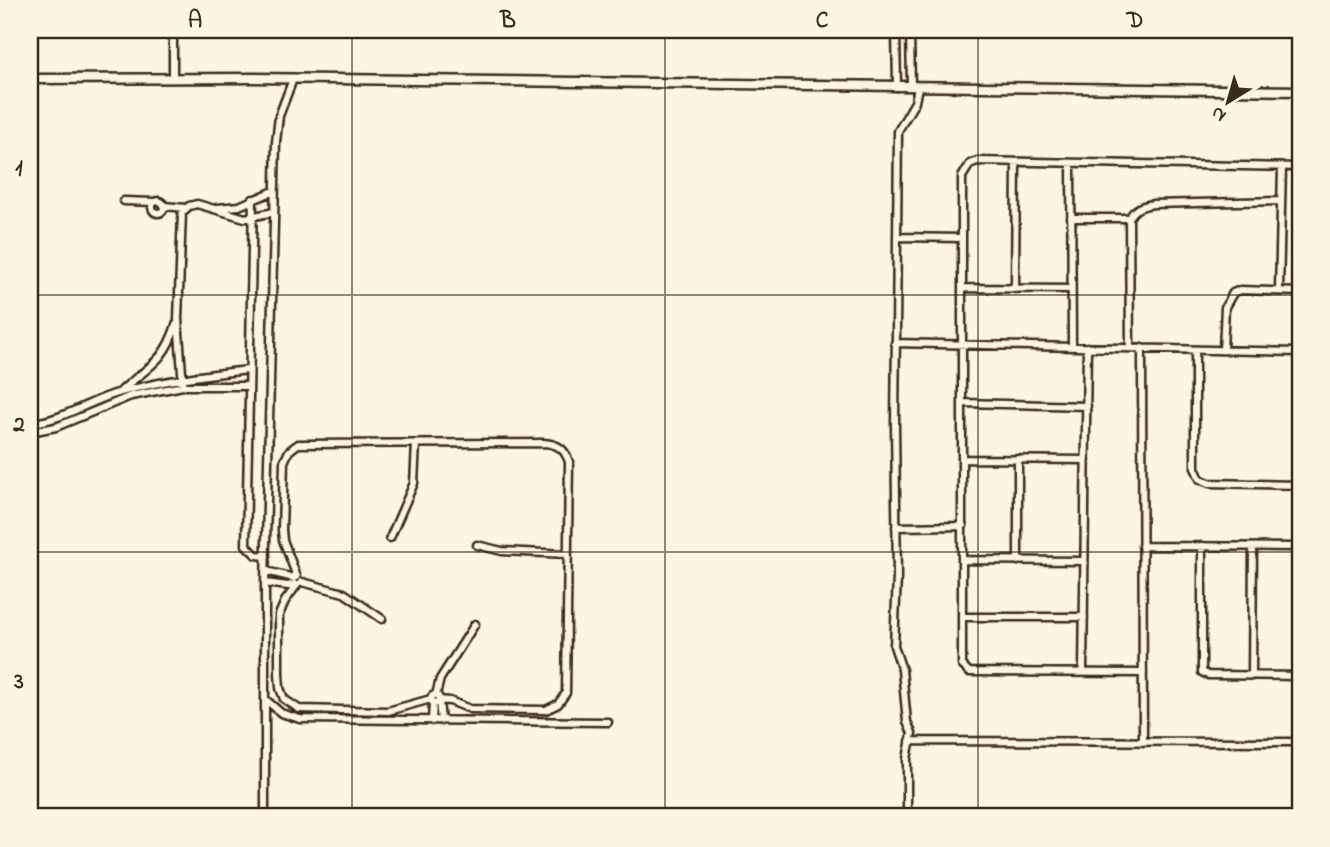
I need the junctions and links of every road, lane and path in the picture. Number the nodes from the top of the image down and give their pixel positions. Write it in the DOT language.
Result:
graph roads {
  1 [pos="173,30"];
  2 [pos="896,30"];
  3 [pos="910,30"];
  4 [pos="30,79"];
  5 [pos="173,79"];
  6 [pos="293,79"];
  7 [pos="897,87"];
  8 [pos="914,87"];
  9 [pos="1300,91"];
  10 [pos="1016,162"];
  11 [pos="1071,163"];
  12 [pos="1282,167"];
  13 [pos="1300,167"];
  14 [pos="274,191"];
  15 [pos="253,199"];
  16 [pos="124,201"];
  17 [pos="1281,201"];
  18 [pos="186,208"];
  19 [pos="215,208"];
  20 [pos="274,212"];
  21 [pos="252,217"];
  22 [pos="1071,218"];
  23 [pos="1129,218"];
  24 [pos="897,237"];
  25 [pos="962,238"];
  26 [pos="962,288"];
  27 [pos="1015,289"];
  28 [pos="1071,289"];
  29 [pos="1279,291"];
  30 [pos="1300,292"];
  31 [pos="178,319"];
  32 [pos="895,342"];
  33 [pos="962,345"];
  34 [pos="1072,347"];
  35 [pos="1087,347"];
  36 [pos="1130,348"];
  37 [pos="1142,348"];
  38 [pos="1195,349"];
  39 [pos="1223,350"];
  40 [pos="1300,352"];
  41 [pos="248,370"];
  42 [pos="182,377"];
  43 [pos="183,386"];
  44 [pos="249,386"];
  45 [pos="121,392"];
  46 [pos="962,403"];
  47 [pos="1087,407"];
  48 [pos="30,424"];
  49 [pos="30,432"];
  50 [pos="416,444"];
  51 [pos="962,458"];
  52 [pos="1018,459"];
  53 [pos="1086,460"];
  54 [pos="1300,485"];
  55 [pos="963,526"];
  56 [pos="895,527"];
  57 [pos="390,538"];
  58 [pos="477,545"];
  59 [pos="1142,546"];
  60 [pos="1202,546"];
  61 [pos="1253,547"];
  62 [pos="1300,547"];
  63 [pos="567,554"];
  64 [pos="266,556"];
  65 [pos="962,560"];
  66 [pos="1018,561"];
  67 [pos="1084,561"];
  68 [pos="266,571"];
  69 [pos="297,581"];
  70 [pos="265,583"];
  71 [pos="962,617"];
  72 [pos="1084,618"];
  73 [pos="382,619"];
  74 [pos="475,624"];
  75 [pos="1083,673"];
  76 [pos="1143,673"];
  77 [pos="1252,676"];
  78 [pos="1300,676"];
  79 [pos="265,699"];
  80 [pos="436,700"];
  81 [pos="432,721"];
  82 [pos="441,721"];
  83 [pos="608,723"];
  84 [pos="911,741"];
  85 [pos="1143,742"];
  86 [pos="1300,742"];
  87 [pos="265,817"];
  88 [pos="907,817"];
  1 -- 5 [label="street"];
  2 -- 7 [label="street"];
  3 -- 8 [label="street"];
  4 -- 5 [label="street"];
  5 -- 6 [label="street"];
  6 -- 7 [label="street"];
  6 -- 14 [label="street"];
  7 -- 8 [label="street"];
  8 -- 9 [label="street"];
  8 -- 24 [label="street"];
  10 -- 11 [label="street"];
  10 -- 25 [label="street"];
  10 -- 27 [label="street"];
  11 -- 12 [label="street"];
  11 -- 22 [label="street"];
  12 -- 13 [label="street"];
  12 -- 17 [label="street"];
  14 -- 15 [label="street"];
  14 -- 20 [label="street"];
  15 -- 19 [label="street"];
  15 -- 21 [label="street"];
  16 -- 18 [label="street"];
  17 -- 23 [label="street"];
  17 -- 29 [label="street"];
  18 -- 19 [label="street"];
  18 -- 31 [label="street"];
  19 -- 21 [label="street"];
  20 -- 21 [label="street"];
  20 -- 64 [label="street"];
  21 -- 41 [label="street"];
  22 -- 23 [label="street"];
  22 -- 28 [label="street"];
  23 -- 36 [label="street"];
  24 -- 25 [label="street"];
  24 -- 32 [label="street"];
  25 -- 26 [label="street"];
  26 -- 27 [label="street"];
  26 -- 33 [label="street"];
  27 -- 28 [label="street"];
  28 -- 34 [label="street"];
  29 -- 30 [label="street"];
  29 -- 39 [label="street"];
  31 -- 42 [label="street"];
  31 -- 45 [label="street"];
  32 -- 33 [label="street"];
  32 -- 56 [label="street"];
  33 -- 34 [label="street"];
  33 -- 46 [label="street"];
  34 -- 35 [label="street"];
  35 -- 36 [label="street"];
  35 -- 47 [label="street"];
  36 -- 37 [label="street"];
  37 -- 38 [label="street"];
  37 -- 59 [label="street"];
  38 -- 39 [label="street"];
  38 -- 54 [label="street"];
  39 -- 40 [label="street"];
  41 -- 42 [label="street"];
  41 -- 44 [label="street"];
  42 -- 43 [label="street"];
  42 -- 45 [label="street"];
  43 -- 44 [label="street"];
  43 -- 49 [label="street"];
  44 -- 64 [label="street"];
  45 -- 48 [label="street"];
  46 -- 47 [label="street"];
  46 -- 51 [label="street"];
  47 -- 53 [label="street"];
  50 -- 57 [label="street"];
  50 -- 63 [label="street"];
  50 -- 69 [label="street"];
  51 -- 52 [label="street"];
  51 -- 55 [label="street"];
  52 -- 53 [label="street"];
  52 -- 66 [label="street"];
  53 -- 67 [label="street"];
  55 -- 56 [label="street"];
  55 -- 65 [label="street"];
  56 -- 84 [label="street"];
  58 -- 63 [label="street"];
  59 -- 60 [label="street"];
  59 -- 76 [label="street"];
  60 -- 61 [label="street"];
  60 -- 77 [label="street"];
  61 -- 62 [label="street"];
  61 -- 77 [label="street"];
  63 -- 80 [label="street"];
  64 -- 68 [label="street"];
  65 -- 66 [label="street"];
  65 -- 71 [label="street"];
  66 -- 67 [label="street"];
  67 -- 72 [label="street"];
  68 -- 69 [label="street"];
  68 -- 70 [label="street"];
  69 -- 70 [label="street"];
  69 -- 73 [label="street"];
  69 -- 80 [label="street"];
  70 -- 79 [label="street"];
  71 -- 72 [label="street"];
  71 -- 75 [label="street"];
  72 -- 75 [label="street"];
  74 -- 80 [label="street"];
  75 -- 76 [label="street"];
  76 -- 85 [label="street"];
  77 -- 78 [label="street"];
  79 -- 81 [label="street"];
  79 -- 87 [label="street"];
  80 -- 81 [label="street"];
  80 -- 82 [label="street"];
  81 -- 82 [label="street"];
  82 -- 83 [label="street"];
  84 -- 85 [label="street"];
  84 -- 88 [label="street"];
  85 -- 86 [label="street"];
}
